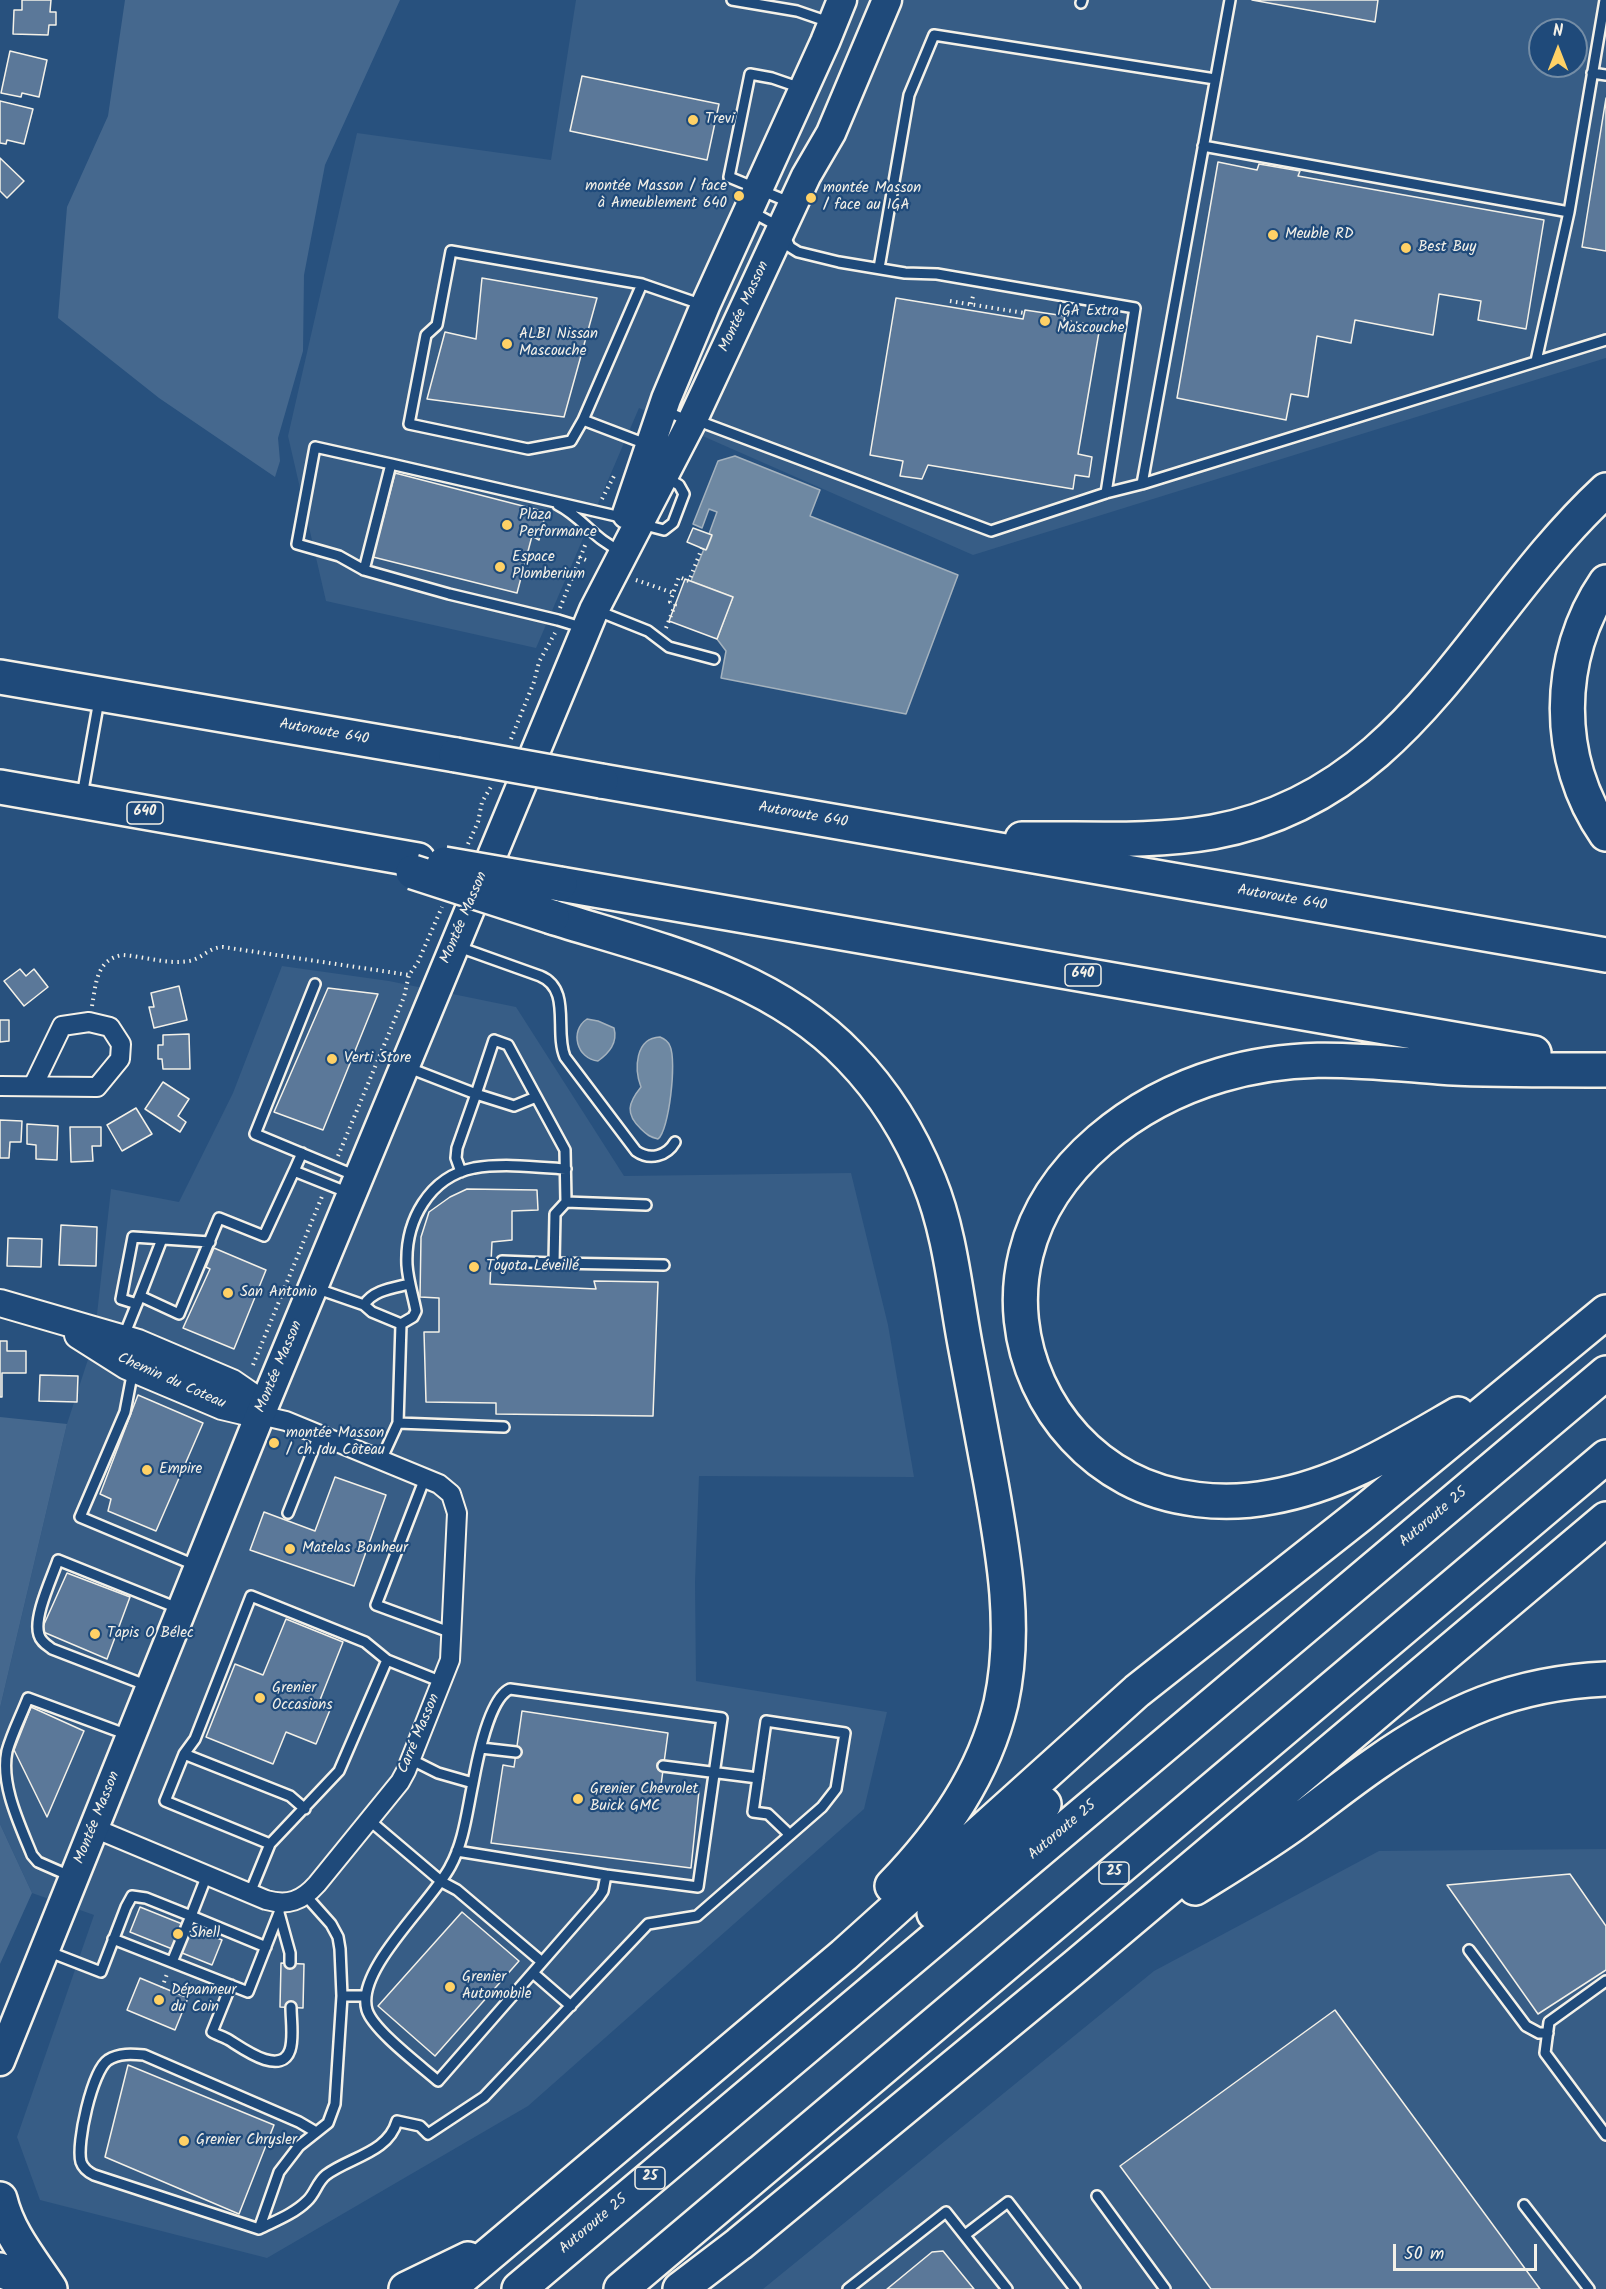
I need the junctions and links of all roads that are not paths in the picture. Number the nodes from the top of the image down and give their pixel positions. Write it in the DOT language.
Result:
graph roads {
  1 [pos="732,0"];
  2 [pos="887,0"];
  3 [pos="1230,0"];
  4 [pos="1605,0"];
  5 [pos="833,22"];
  6 [pos="863,59"];
  7 [pos="1592,73"];
  8 [pos="1606,75"];
  9 [pos="1215,79"];
  10 [pos="804,89"];
  11 [pos="1203,146"];
  12 [pos="754,200"];
  13 [pos="793,204"];
  14 [pos="1569,212"];
  15 [pos="781,230"];
  16 [pos="879,268"];
  17 [pos="642,284"];
  18 [pos="705,306"];
  19 [pos="1606,340"];
  20 [pos="1536,361"];
  21 [pos="662,409"];
  22 [pos="693,419"];
  23 [pos="583,420"];
  24 [pos="659,458"];
  25 [pos="391,464"];
  26 [pos="1142,484"];
  27 [pos="1606,490"];
  28 [pos="1106,493"];
  29 [pos="548,500"];
  30 [pos="632,521"];
  31 [pos="620,550"];
  32 [pos="364,570"];
  33 [pos="1606,582"];
  34 [pos="584,613"];
  35 [pos="714,659"];
  36 [pos="0,677"];
  37 [pos="100,694"];
  38 [pos="0,787"];
  39 [pos="81,801"];
  40 [pos="1606,834"];
  41 [pos="935,839"];
  42 [pos="415,866"];
  43 [pos="454,946"];
  44 [pos="1606,955"];
  45 [pos="315,984"];
  46 [pos="404,1066"];
  47 [pos="1606,1068"];
  48 [pos="0,1086"];
  49 [pos="33,1086"];
  50 [pos="476,1094"];
  51 [pos="536,1096"];
  52 [pos="675,1142"];
  53 [pos="302,1153"];
  54 [pos="566,1169"];
  55 [pos="294,1171"];
  56 [pos="460,1172"];
  57 [pos="355,1186"];
  58 [pos="566,1202"];
  59 [pos="646,1205"];
  60 [pos="162,1239"];
  61 [pos="210,1242"];
  62 [pos="502,1262"];
  63 [pos="554,1263"];
  64 [pos="664,1265"];
  65 [pos="409,1284"];
  66 [pos="314,1287"];
  67 [pos="138,1300"];
  68 [pos="0,1304"];
  69 [pos="364,1305"];
  70 [pos="1606,1312"];
  71 [pos="401,1324"];
  72 [pos="124,1355"];
  73 [pos="1541,1367"];
  74 [pos="1606,1373"];
  75 [pos="270,1414"];
  76 [pos="398,1423"];
  77 [pos="504,1427"];
  78 [pos="319,1435"];
  79 [pos="1606,1457"];
  80 [pos="381,1460"];
  81 [pos="424,1478"];
  82 [pos="288,1513"];
  83 [pos="1360,1515"];
  84 [pos="1606,1519"];
  85 [pos="199,1567"];
  86 [pos="182,1610"];
  87 [pos="452,1634"];
  88 [pos="387,1660"];
  89 [pos="1606,1679"];
  90 [pos="442,1682"];
  91 [pos="150,1687"];
  92 [pos="131,1736"];
  93 [pos="481,1748"];
  94 [pos="516,1752"];
  95 [pos="184,1754"];
  96 [pos="412,1760"];
  97 [pos="663,1766"];
  98 [pos="714,1772"];
  99 [pos="758,1778"];
  100 [pos="473,1783"];
  101 [pos="305,1809"];
  102 [pos="369,1820"];
  103 [pos="93,1828"];
  104 [pos="790,1835"];
  105 [pos="270,1844"];
  106 [pos="457,1851"];
  107 [pos="207,1875"];
  108 [pos="606,1875"];
  109 [pos="74,1878"];
  110 [pos="442,1882"];
  111 [pos="250,1893"];
  112 [pos="306,1896"];
  113 [pos="280,1908"];
  114 [pos="191,1916"];
  115 [pos="113,1939"];
  116 [pos="266,1947"];
  117 [pos="44,1950"];
  118 [pos="1469,1950"];
  119 [pos="844,1955"];
  120 [pos="172,1962"];
  121 [pos="542,1962"];
  122 [pos="290,1963"];
  123 [pos="1076,1966"];
  124 [pos="532,1973"];
  125 [pos="1606,1981"];
  126 [pos="231,1985"];
  127 [pos="342,1996"];
  128 [pos="366,1996"];
  129 [pos="571,2006"];
  130 [pos="291,2007"];
  131 [pos="1548,2033"];
  132 [pos="0,2061"];
  133 [pos="781,2068"];
  134 [pos="316,2132"];
  135 [pos="1606,2135"];
  136 [pos="1097,2196"];
  137 [pos="0,2199"];
  138 [pos="1524,2205"];
  139 [pos="259,2229"];
  140 [pos="965,2235"];
  141 [pos="504,2241"];
  142 [pos="0,2270"];
  143 [pos="49,2289"];
  144 [pos="406,2289"];
  145 [pos="448,2289"];
  146 [pos="519,2289"];
  147 [pos="621,2289"];
  148 [pos="680,2289"];
  149 [pos="848,2289"];
  150 [pos="1007,2289"];
  151 [pos="1075,2289"];
  152 [pos="1165,2289"];
  153 [pos="1589,2289"];
  1 -- 5 [label="lane"];
  2 -- 6 [label="main road, Montée Masson"];
  3 -- 9 [label="lane"];
  4 -- 7 [label="lane"];
  5 -- 6 [label="main road"];
  5 -- 10 [label="main road, Montée Masson"];
  6 -- 13 [label="main road, Montée Masson"];
  7 -- 8 [label="lane"];
  7 -- 14 [label="lane"];
  9 -- 11 [label="lane"];
  9 -- 16 [label="lane"];
  10 -- 12 [label="main road, Montée Masson"];
  10 -- 12 [label="lane"];
  11 -- 14 [label="lane"];
  11 -- 26 [label="lane"];
  12 -- 13 [label="lane"];
  12 -- 15 [label="lane"];
  12 -- 18 [label="main road, Montée Masson"];
  13 -- 15 [label="main road, Montée Masson"];
  14 -- 20 [label="lane"];
  15 -- 16 [label="lane"];
  15 -- 22 [label="main road, Montée Masson"];
  16 -- 28 [label="lane"];
  17 -- 18 [label="lane"];
  17 -- 23 [label="lane"];
  17 -- 23 [label="lane"];
  18 -- 21 [label="main road, Montée Masson"];
  19 -- 20 [label="lane"];
  20 -- 26 [label="lane"];
  21 -- 22 [label="lane"];
  21 -- 24 [label="main road, Montée Masson"];
  22 -- 24 [label="main road, Montée Masson"];
  22 -- 28 [label="lane"];
  23 -- 24 [label="lane"];
  24 -- 30 [label="main road, Montée Masson"];
  25 -- 29 [label="lane"];
  25 -- 32 [label="lane"];
  25 -- 32 [label="lane"];
  26 -- 28 [label="lane"];
  27 -- 41 [label="highway"];
  29 -- 30 [label="lane"];
  29 -- 31 [label="lane"];
  30 -- 31 [label="main road, Montée Masson"];
  31 -- 34 [label="main road, Montée Masson"];
  32 -- 34 [label="lane"];
  33 -- 40 [label="highway"];
  34 -- 35 [label="lane"];
  34 -- 43 [label="main road, Montée Masson"];
  36 -- 37 [label="highway, Autoroute 640"];
  37 -- 39 [label="lane"];
  37 -- 41 [label="highway, Autoroute 640, bridge"];
  38 -- 39 [label="highway, 640"];
  39 -- 42 [label="highway, 640"];
  41 -- 44 [label="highway, Autoroute 640"];
  42 -- 47 [label="highway, 640, bridge"];
  42 -- 119 [label="highway, bridge"];
  43 -- 46 [label="main road, Montée Masson"];
  43 -- 52 [label="lane"];
  45 -- 53 [label="lane"];
  46 -- 50 [label="lane"];
  46 -- 57 [label="main road, Montée Masson"];
  47 -- 73 [label="highway"];
  48 -- 49 [label="street"];
  49 -- 49 [label="street"];
  50 -- 51 [label="lane"];
  50 -- 51 [label="lane"];
  50 -- 56 [label="lane"];
  51 -- 54 [label="lane"];
  53 -- 55 [label="lane"];
  53 -- 57 [label="lane"];
  54 -- 56 [label="lane"];
  54 -- 58 [label="lane"];
  55 -- 57 [label="lane"];
  55 -- 61 [label="lane"];
  56 -- 65 [label="lane"];
  57 -- 66 [label="main road, Montée Masson"];
  58 -- 59 [label="lane"];
  58 -- 63 [label="lane"];
  60 -- 61 [label="lane"];
  60 -- 67 [label="lane"];
  60 -- 67 [label="lane"];
  61 -- 67 [label="lane"];
  62 -- 63 [label="lane"];
  63 -- 64 [label="lane"];
  65 -- 69 [label="lane"];
  65 -- 71 [label="lane"];
  66 -- 69 [label="lane"];
  66 -- 75 [label="main road, Montée Masson"];
  67 -- 72 [label="lane"];
  68 -- 72 [label="street, Chemin du Coteau"];
  69 -- 71 [label="lane"];
  70 -- 73 [label="highway"];
  71 -- 76 [label="lane"];
  72 -- 75 [label="street, Chemin du Coteau"];
  72 -- 85 [label="lane"];
  73 -- 83 [label="highway"];
  74 -- 133 [label="highway, Autoroute 25 / 25"];
  75 -- 78 [label="street, Carré Masson"];
  75 -- 85 [label="main road, Montée Masson"];
  76 -- 77 [label="lane"];
  76 -- 80 [label="lane"];
  78 -- 80 [label="street, Carré Masson"];
  78 -- 82 [label="lane"];
  79 -- 147 [label="highway, 25"];
  80 -- 81 [label="street, Carré Masson"];
  81 -- 87 [label="street, Carré Masson"];
  81 -- 87 [label="lane"];
  83 -- 119 [label="highway"];
  83 -- 133 [label="highway"];
  84 -- 123 [label="highway"];
  85 -- 86 [label="main road, Montée Masson"];
  86 -- 91 [label="main road, Montée Masson"];
  86 -- 91 [label="lane"];
  87 -- 90 [label="street, Carré Masson"];
  88 -- 90 [label="lane"];
  88 -- 95 [label="lane"];
  88 -- 101 [label="lane"];
  89 -- 123 [label="highway"];
  90 -- 96 [label="street, Carré Masson"];
  91 -- 92 [label="main road, Montée Masson"];
  92 -- 103 [label="main road, Montée Masson"];
  92 -- 109 [label="lane"];
  93 -- 94 [label="lane"];
  93 -- 98 [label="lane"];
  93 -- 100 [label="lane"];
  95 -- 101 [label="lane"];
  95 -- 105 [label="lane"];
  96 -- 100 [label="lane"];
  96 -- 102 [label="street, Carré Masson"];
  97 -- 98 [label="lane"];
  98 -- 99 [label="lane"];
  98 -- 108 [label="lane"];
  99 -- 104 [label="lane"];
  99 -- 104 [label="lane"];
  100 -- 106 [label="lane"];
  101 -- 105 [label="lane"];
  102 -- 110 [label="lane"];
  102 -- 112 [label="street, Carré Masson"];
  103 -- 107 [label="street"];
  103 -- 109 [label="main road, Montée Masson"];
  104 -- 129 [label="lane"];
  105 -- 111 [label="lane"];
  106 -- 108 [label="lane"];
  106 -- 110 [label="lane"];
  107 -- 111 [label="street"];
  107 -- 114 [label="lane"];
  108 -- 121 [label="lane"];
  109 -- 117 [label="main road, Montée Masson"];
  110 -- 121 [label="lane"];
  110 -- 128 [label="lane"];
  111 -- 113 [label="street"];
  112 -- 113 [label="street"];
  112 -- 127 [label="lane"];
  113 -- 116 [label="lane"];
  113 -- 122 [label="lane"];
  114 -- 115 [label="lane"];
  114 -- 116 [label="lane"];
  114 -- 120 [label="lane"];
  115 -- 117 [label="lane"];
  115 -- 120 [label="lane"];
  116 -- 126 [label="lane"];
  117 -- 132 [label="main road, Montée Masson"];
  118 -- 131 [label="lane"];
  119 -- 141 [label="highway"];
  120 -- 126 [label="lane"];
  121 -- 124 [label="lane"];
  123 -- 148 [label="highway"];
  124 -- 128 [label="lane"];
  124 -- 129 [label="lane"];
  125 -- 131 [label="lane"];
  126 -- 130 [label="lane"];
  127 -- 128 [label="lane"];
  127 -- 134 [label="lane"];
  129 -- 139 [label="lane"];
  131 -- 135 [label="lane"];
  133 -- 146 [label="highway, Autoroute 25 / 25"];
  134 -- 139 [label="lane"];
  134 -- 139 [label="lane"];
  136 -- 152 [label="lane"];
  137 -- 143 [label="highway"];
  138 -- 153 [label="lane"];
  140 -- 149 [label="lane"];
  140 -- 150 [label="lane"];
  140 -- 151 [label="lane"];
  141 -- 144 [label="highway"];
  141 -- 145 [label="highway"];
  142 -- 143 [label="highway"];
}
